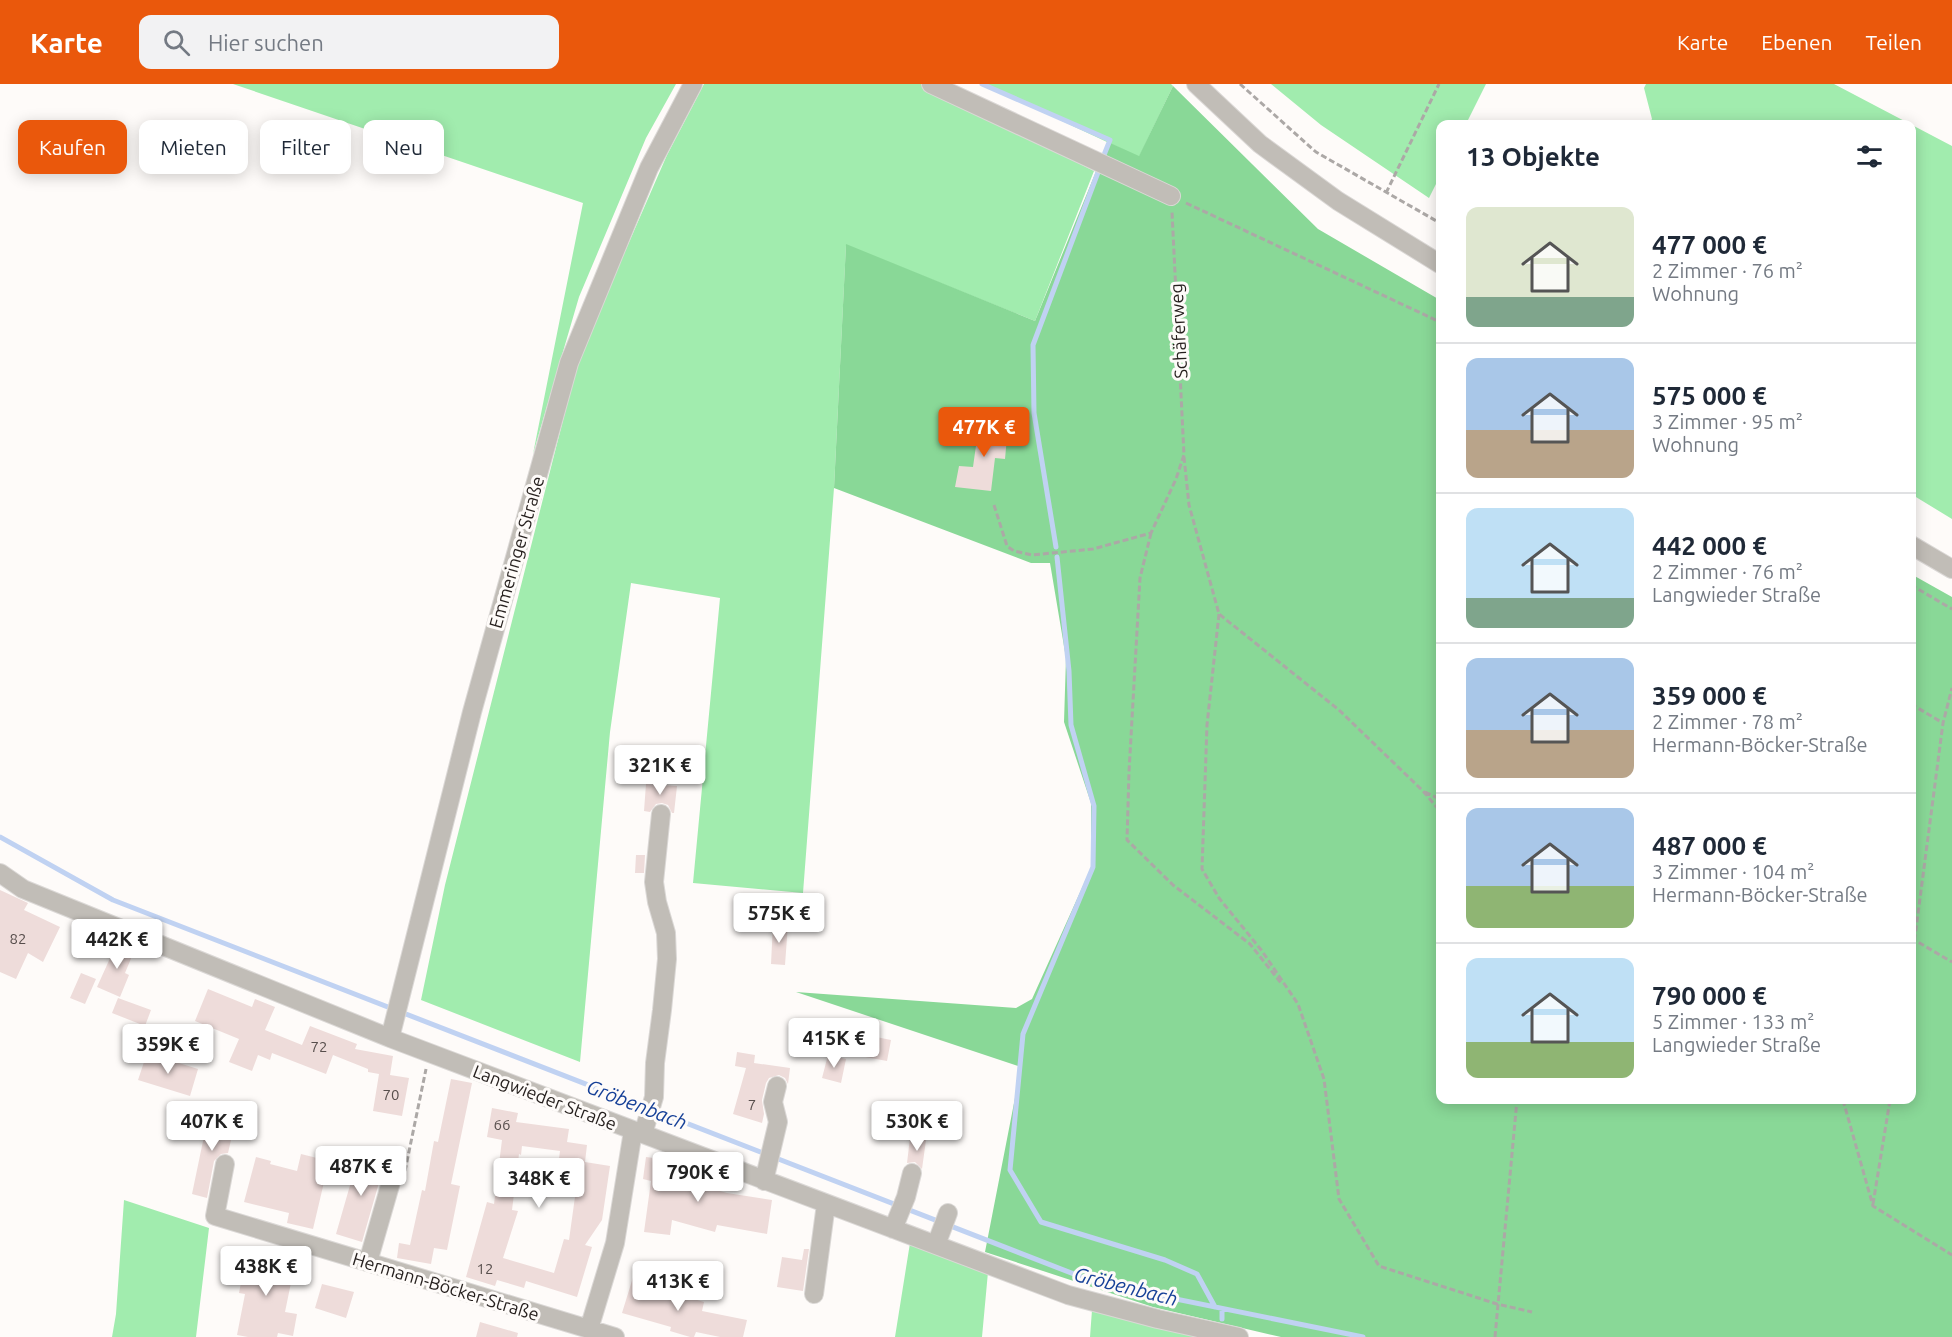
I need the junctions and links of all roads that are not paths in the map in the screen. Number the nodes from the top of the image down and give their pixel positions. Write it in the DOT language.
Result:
graph roads {
  1 [pos="693,84"];
  2 [pos="931,84"];
  3 [pos="1196,84"];
  4 [pos="1171,196"];
  5 [pos="1436,262"];
  6 [pos="1916,548"];
  7 [pos="1952,569"];
  8 [pos="661,814"];
  9 [pos="0,873"];
  10 [pos="392,1030"];
  11 [pos="777,1086"];
  12 [pos="641,1128"];
  13 [pos="225,1164"];
  14 [pos="766,1172"];
  15 [pos="912,1173"];
  16 [pos="397,1179"];
  17 [pos="825,1204"];
  18 [pos="948,1213"];
  19 [pos="896,1222"];
  20 [pos="938,1241"];
  21 [pos="368,1262"];
  22 [pos="814,1294"];
  23 [pos="589,1329"];
  24 [pos="615,1337"];
  25 [pos="1239,1337"];
  1 -- 10 [label="street, Emmeringer Straße"];
  2 -- 4 [label="street"];
  3 -- 5 [label="street"];
  6 -- 7 [label="street"];
  8 -- 12 [label="street"];
  9 -- 10 [label="street, Langwieder Straße"];
  10 -- 12 [label="street, Langwieder Straße"];
  11 -- 14 [label="street"];
  12 -- 14 [label="street, Langwieder Straße"];
  12 -- 23 [label="street"];
  13 -- 21 [label="street, Hermann-Böcker-Straße"];
  14 -- 17 [label="street, Langwieder Straße"];
  15 -- 19 [label="street"];
  16 -- 21 [label="street"];
  17 -- 19 [label="street, Langwieder Straße"];
  17 -- 22 [label="street"];
  18 -- 20 [label="street"];
  19 -- 20 [label="street, Langwieder Straße"];
  20 -- 25 [label="street, Langwieder Straße"];
  21 -- 23 [label="street, Hermann-Böcker-Straße"];
  23 -- 24 [label="street, Hermann-Böcker-Straße"];
}
